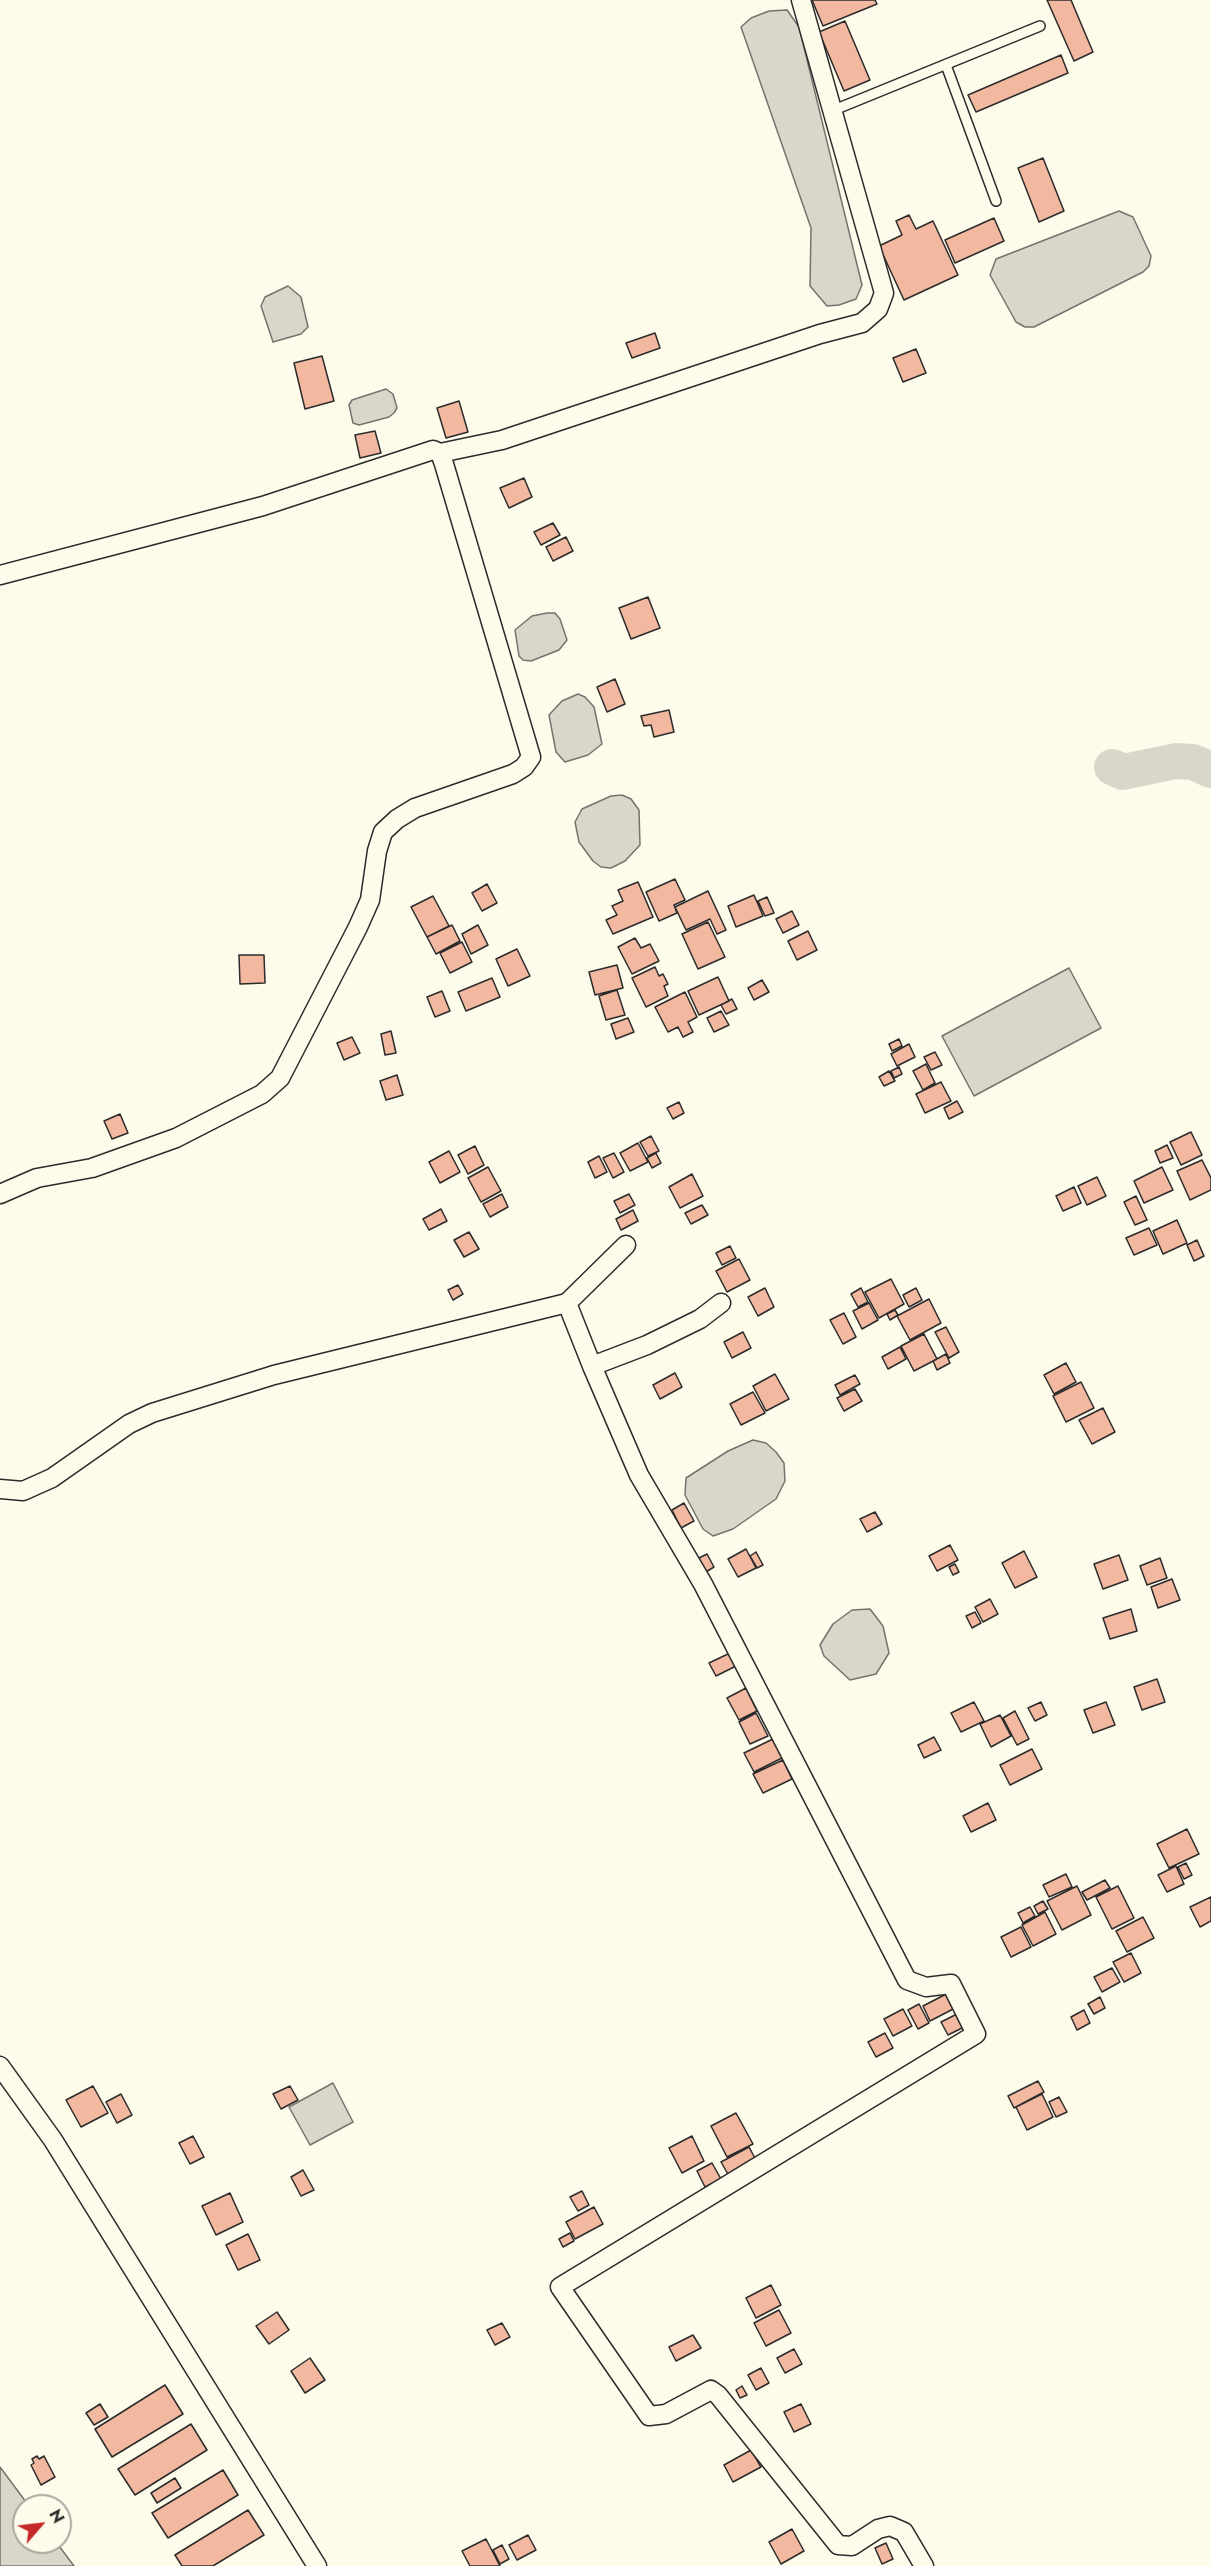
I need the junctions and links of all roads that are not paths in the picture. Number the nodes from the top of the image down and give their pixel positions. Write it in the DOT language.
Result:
graph roads {
  1 [pos="801,0"];
  2 [pos="1040,26"];
  3 [pos="946,65"];
  4 [pos="834,110"];
  5 [pos="996,201"];
  6 [pos="440,453"];
  7 [pos="0,575"];
  8 [pos="0,1194"];
  9 [pos="626,1245"];
  10 [pos="567,1303"];
  11 [pos="721,1303"];
  12 [pos="592,1366"];
  13 [pos="0,1489"];
  14 [pos="0,2066"];
  15 [pos="317,2566"];
  16 [pos="924,2566"];
  1 -- 4 [label="street"];
  2 -- 3 [label="lane"];
  3 -- 4 [label="lane"];
  3 -- 5 [label="lane"];
  4 -- 6 [label="street"];
  6 -- 7 [label="street"];
  6 -- 8 [label="street"];
  9 -- 10 [label="street"];
  10 -- 12 [label="street"];
  10 -- 13 [label="street"];
  11 -- 12 [label="street"];
  12 -- 16 [label="street"];
  14 -- 15 [label="street"];
}
